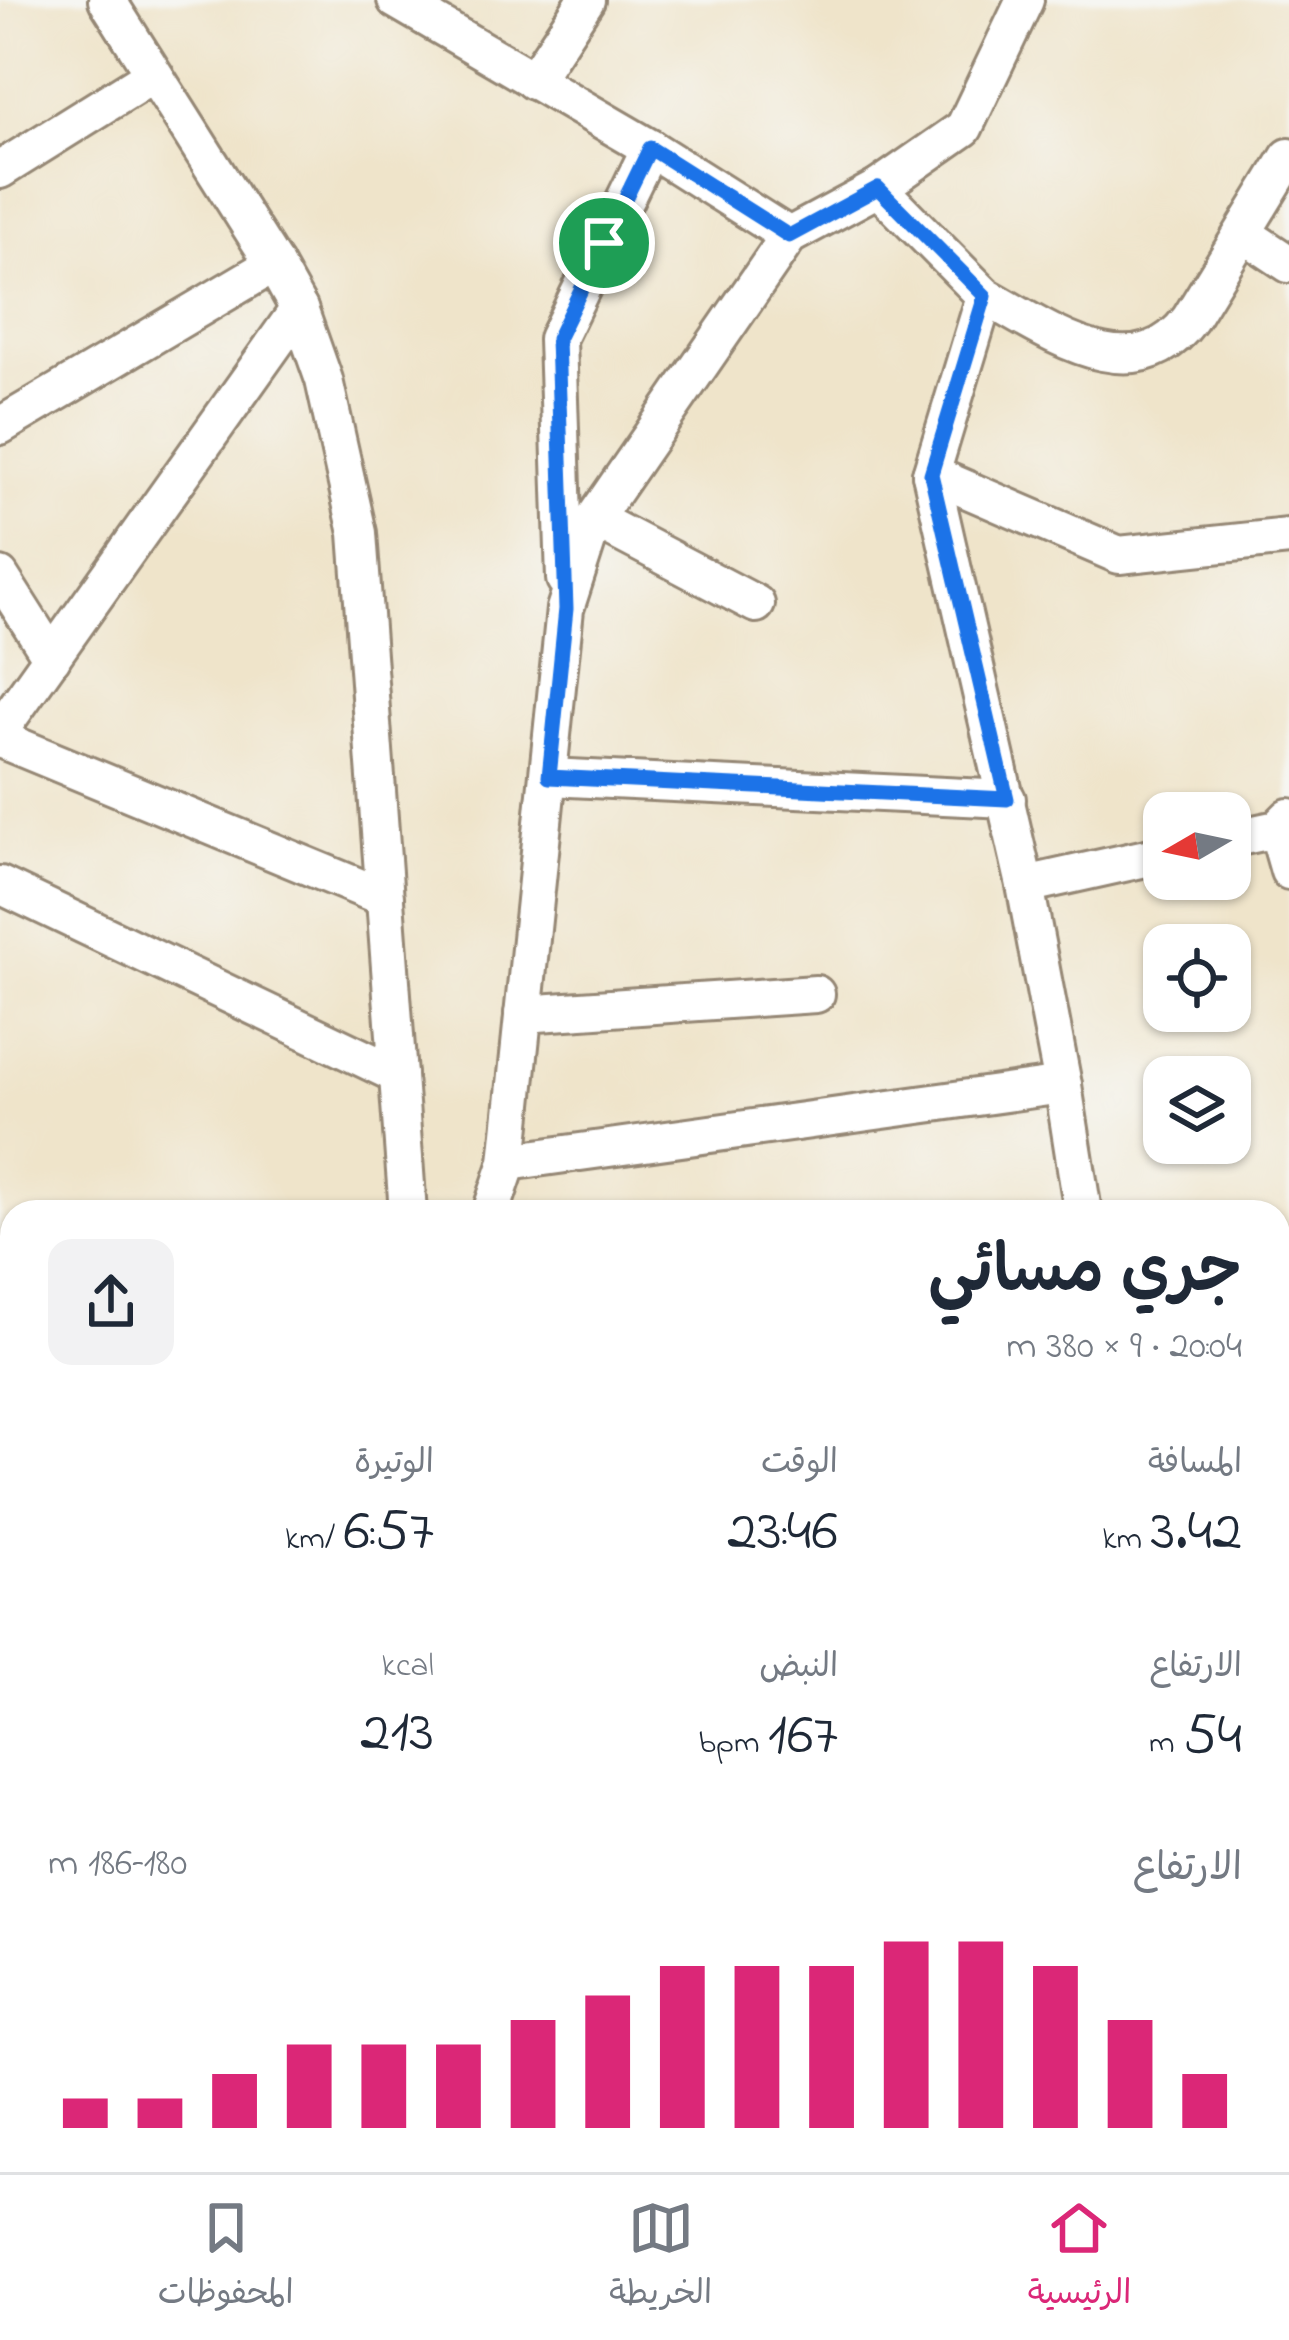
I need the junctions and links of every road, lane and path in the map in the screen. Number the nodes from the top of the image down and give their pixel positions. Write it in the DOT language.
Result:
graph roads {
  1 [pos="107,0"];
  2 [pos="395,0"];
  3 [pos="586,0"];
  4 [pos="1025,0"];
  5 [pos="152,75"];
  6 [pos="533,81"];
  7 [pos="650,148"];
  8 [pos="1289,157"];
  9 [pos="0,170"];
  10 [pos="878,188"];
  11 [pos="1244,234"];
  12 [pos="789,236"];
  13 [pos="274,264"];
  14 [pos="1289,264"];
  15 [pos="985,296"];
  16 [pos="298,309"];
  17 [pos="0,426"];
  18 [pos="931,474"];
  19 [pos="594,519"];
  20 [pos="1289,537"];
  21 [pos="0,576"];
  22 [pos="756,604"];
  23 [pos="566,609"];
  24 [pos="52,658"];
  25 [pos="0,730"];
  26 [pos="0,739"];
  27 [pos="549,777"];
  28 [pos="1007,799"];
  29 [pos="1283,823"];
  30 [pos="1251,833"];
  31 [pos="1143,859"];
  32 [pos="1289,871"];
  33 [pos="1025,884"];
  34 [pos="0,886"];
  35 [pos="385,898"];
  36 [pos="817,994"];
  37 [pos="524,1014"];
  38 [pos="398,1075"];
  39 [pos="1063,1085"];
  40 [pos="508,1162"];
  41 [pos="407,1200"];
  42 [pos="495,1200"];
  43 [pos="1081,1200"];
  1 -- 5 [label="street"];
  2 -- 6 [label="street"];
  3 -- 6 [label="street"];
  4 -- 10 [label="street"];
  5 -- 9 [label="street"];
  5 -- 13 [label="street"];
  6 -- 7 [label="street"];
  7 -- 12 [label="street"];
  7 -- 23 [label="street"];
  8 -- 11 [label="street"];
  10 -- 12 [label="street"];
  10 -- 15 [label="street"];
  11 -- 14 [label="street"];
  11 -- 15 [label="street"];
  12 -- 19 [label="street"];
  13 -- 16 [label="street"];
  13 -- 17 [label="street"];
  15 -- 18 [label="street"];
  16 -- 24 [label="street"];
  16 -- 35 [label="street"];
  18 -- 20 [label="street"];
  18 -- 28 [label="street"];
  19 -- 22 [label="street"];
  19 -- 23 [label="street"];
  21 -- 24 [label="street"];
  23 -- 27 [label="street"];
  24 -- 25 [label="street"];
  26 -- 35 [label="street"];
  27 -- 28 [label="street"];
  27 -- 37 [label="street"];
  28 -- 33 [label="street"];
  29 -- 30 [label="street"];
  29 -- 32 [label="street"];
  31 -- 33 [label="street"];
  33 -- 39 [label="street"];
  34 -- 38 [label="street"];
  35 -- 38 [label="street"];
  36 -- 37 [label="street"];
  37 -- 40 [label="street"];
  38 -- 41 [label="street"];
  39 -- 40 [label="street"];
  39 -- 43 [label="street"];
  40 -- 42 [label="street"];
}
